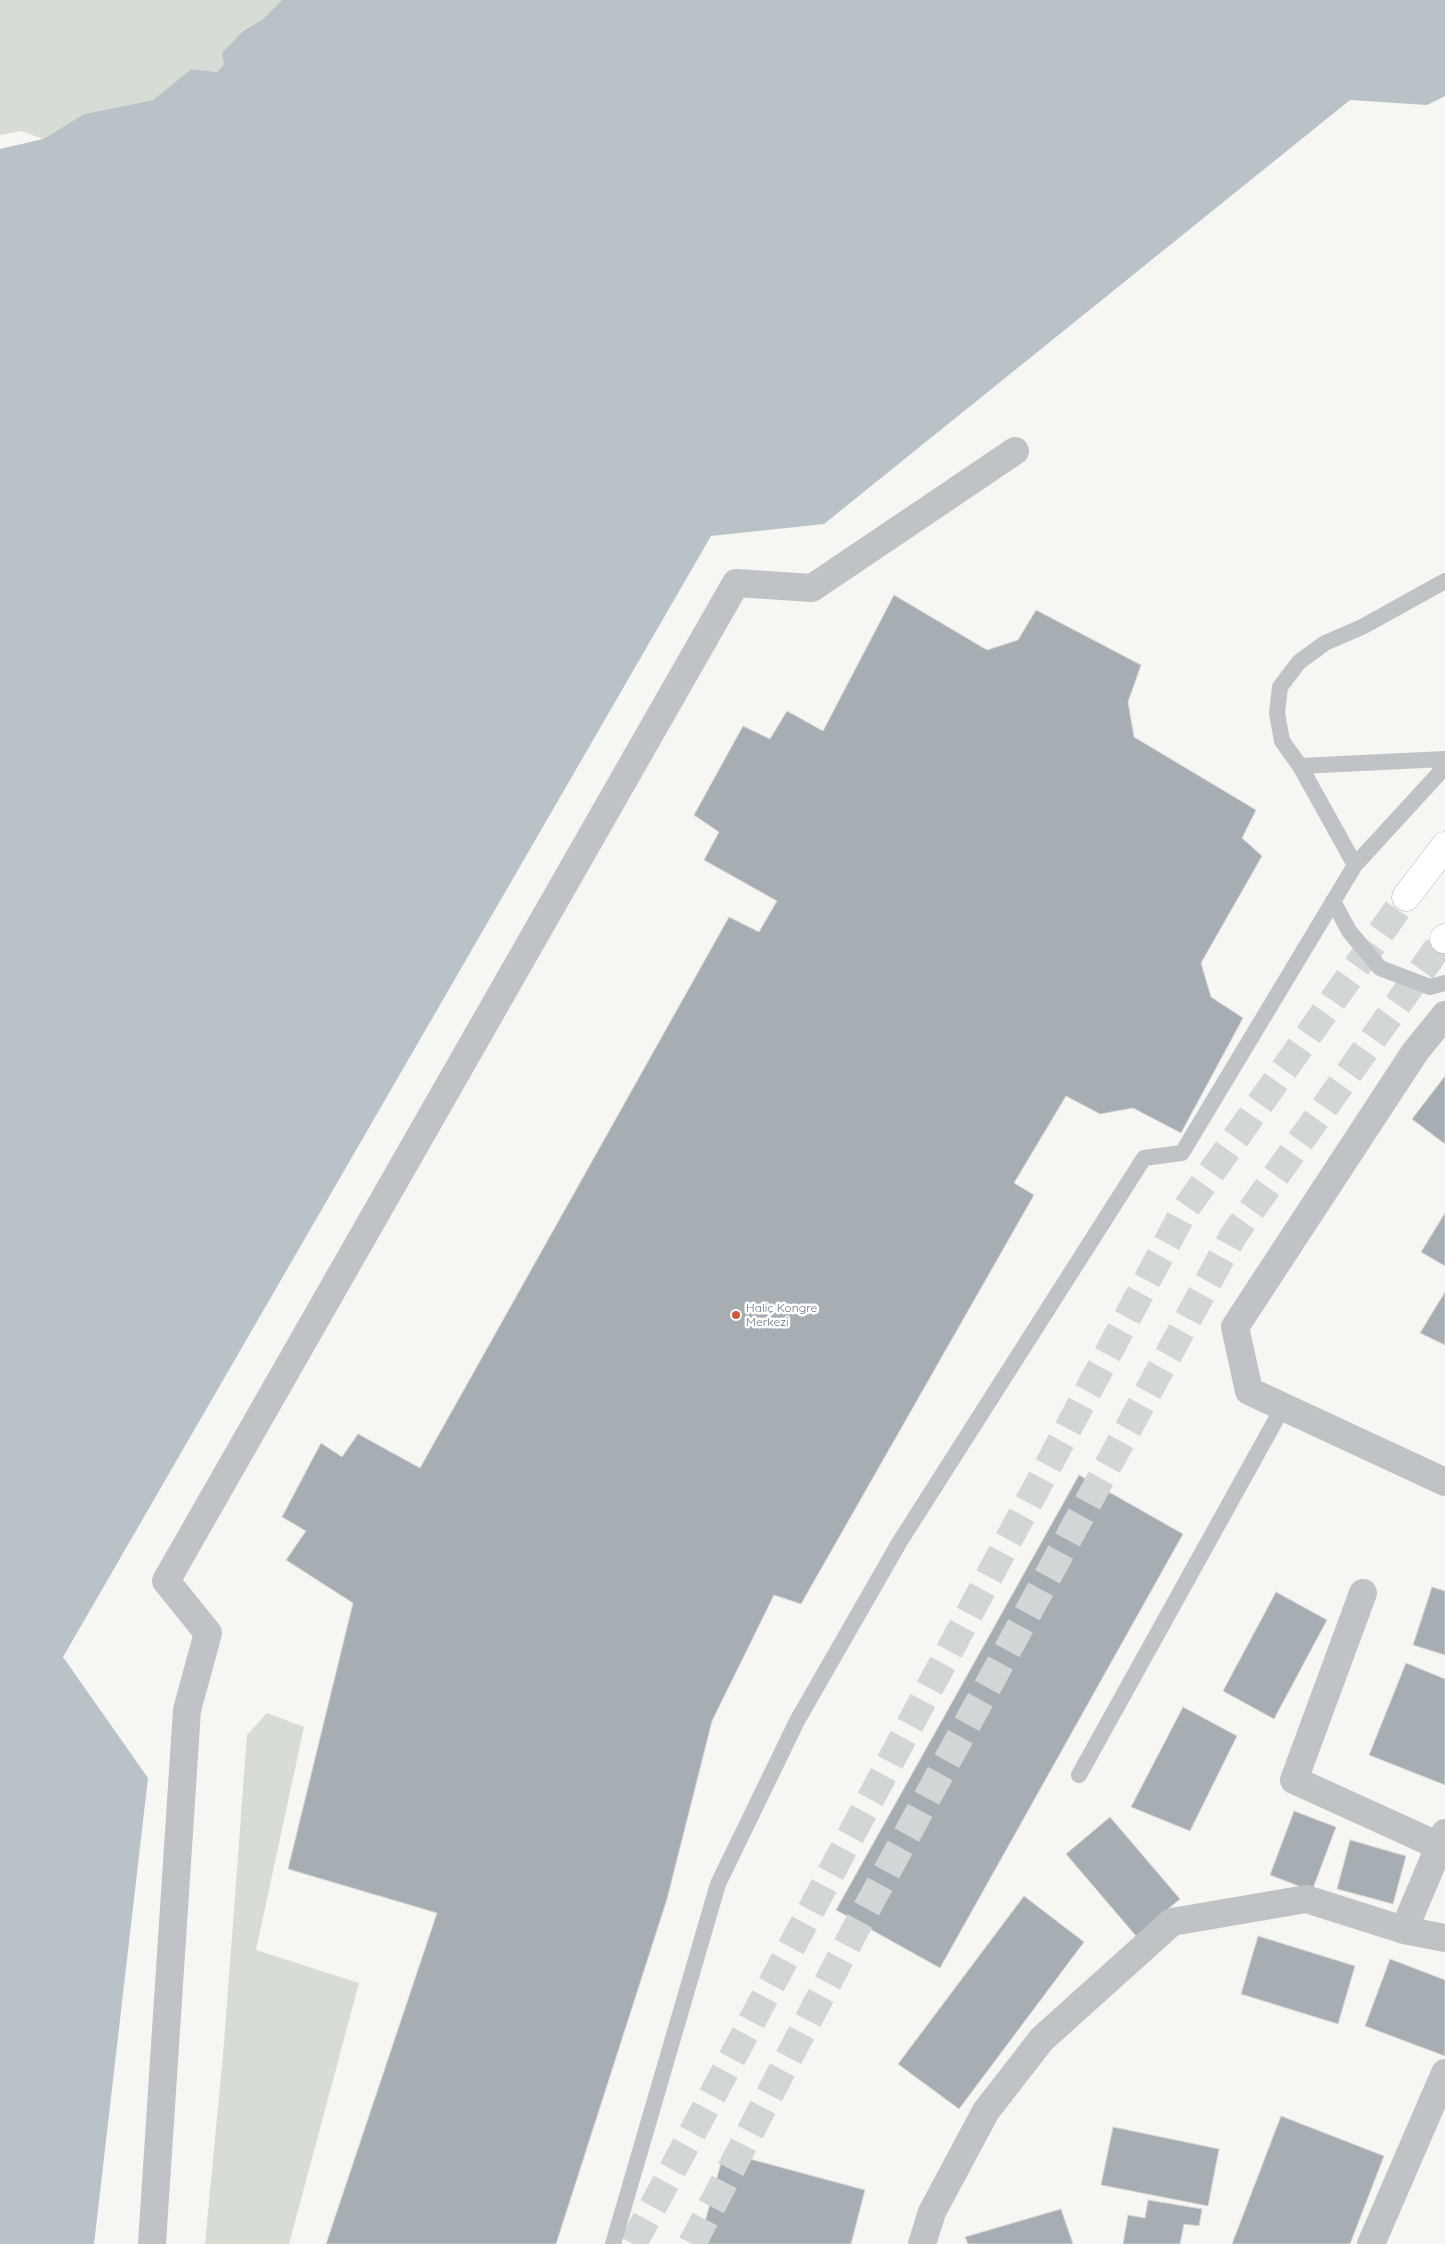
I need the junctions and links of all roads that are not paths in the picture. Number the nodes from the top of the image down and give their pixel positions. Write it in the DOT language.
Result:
graph roads {
  1 [pos="1015,452"];
  2 [pos="1445,581"];
  3 [pos="1445,759"];
  4 [pos="1300,766"];
  5 [pos="1445,767"];
  6 [pos="1445,846"];
  7 [pos="1355,865"];
  8 [pos="1406,897"];
  9 [pos="1333,901"];
  10 [pos="1445,984"];
  11 [pos="1445,1015"];
  12 [pos="1283,1407"];
  13 [pos="1445,1482"];
  14 [pos="1363,1593"];
  15 [pos="1079,1776"];
  16 [pos="1442,1839"];
  17 [pos="1404,1930"];
  18 [pos="1445,1938"];
  19 [pos="1445,2073"];
  20 [pos="152,2244"];
  21 [pos="613,2244"];
  22 [pos="922,2244"];
  23 [pos="1371,2244"];
  1 -- 20 [label="street"];
  2 -- 4 [label="lane"];
  3 -- 4 [label="lane"];
  4 -- 7 [label="lane"];
  5 -- 7 [label="lane"];
  6 -- 8 [label="main road"];
  7 -- 9 [label="lane"];
  9 -- 10 [label="lane"];
  9 -- 21 [label="lane"];
  11 -- 12 [label="street"];
  12 -- 13 [label="street"];
  12 -- 15 [label="lane"];
  14 -- 16 [label="street"];
  16 -- 17 [label="street"];
  17 -- 18 [label="street"];
  17 -- 22 [label="street"];
  19 -- 23 [label="street"];
}
